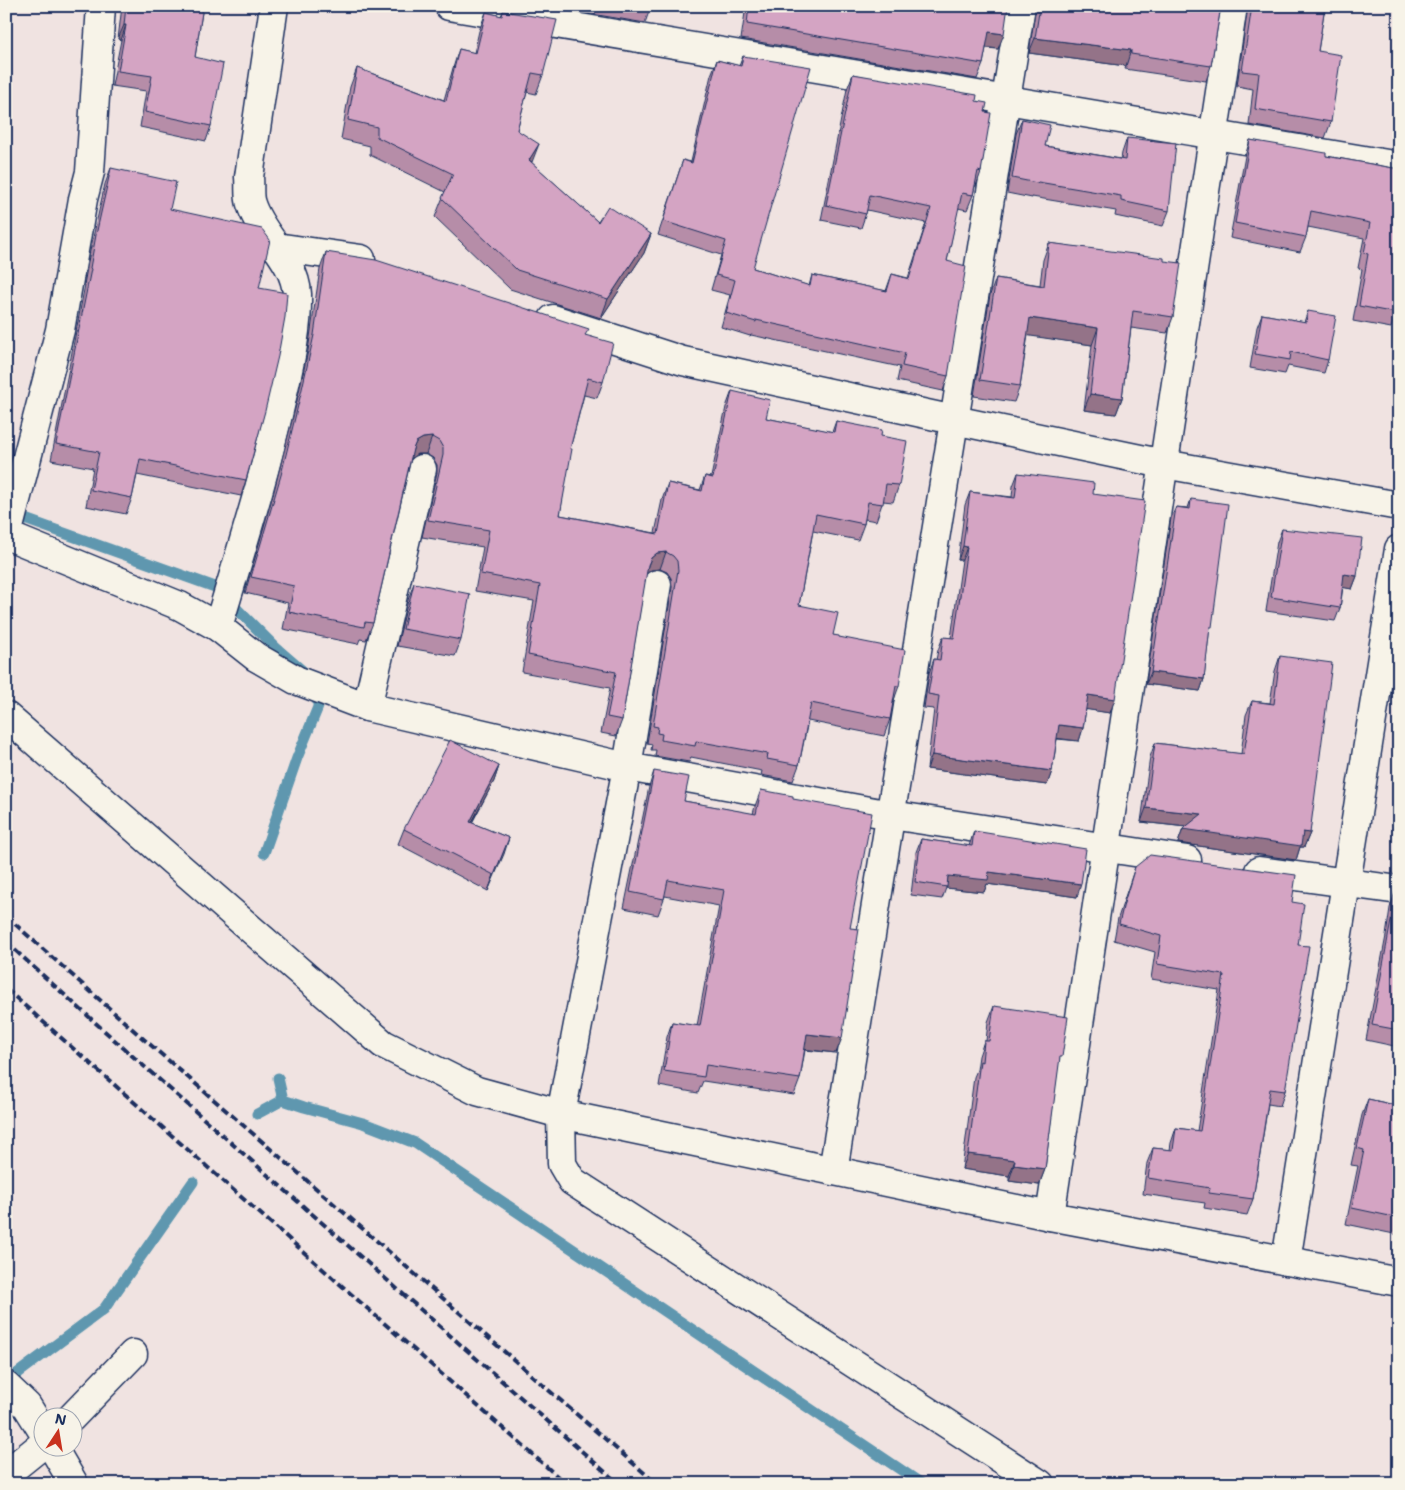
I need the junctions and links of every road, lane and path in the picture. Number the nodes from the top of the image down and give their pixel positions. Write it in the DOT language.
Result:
graph roads {
  1 [pos="101,6"];
  2 [pos="274,6"];
  3 [pos="449,6"];
  4 [pos="1021,6"];
  5 [pos="1234,6"];
  6 [pos="1006,100"];
  7 [pos="1214,135"];
  8 [pos="1399,166"];
  9 [pos="276,247"];
  10 [pos="382,264"];
  11 [pos="533,312"];
  12 [pos="954,420"];
  13 [pos="1164,464"];
  14 [pos="422,469"];
  15 [pos="1399,506"];
  16 [pos="7,535"];
  17 [pos="1399,549"];
  18 [pos="657,584"];
  19 [pos="218,628"];
  20 [pos="367,707"];
  21 [pos="6,716"];
  22 [pos="627,767"];
  23 [pos="890,815"];
  24 [pos="1106,849"];
  25 [pos="1346,883"];
  26 [pos="1399,890"];
  27 [pos="561,1114"];
  28 [pos="833,1171"];
  29 [pos="1050,1216"];
  30 [pos="1286,1262"];
  31 [pos="1399,1282"];
  32 [pos="134,1354"];
  33 [pos="6,1386"];
  34 [pos="81,1408"];
  35 [pos="32,1414"];
  36 [pos="32,1453"];
  37 [pos="59,1458"];
  38 [pos="6,1474"];
  39 [pos="74,1484"];
  40 [pos="1040,1484"];
  1 -- 16 [label="street"];
  2 -- 9 [label="street"];
  3 -- 6 [label="street"];
  4 -- 6 [label="street"];
  5 -- 7 [label="street"];
  6 -- 7 [label="street"];
  6 -- 12 [label="street"];
  7 -- 8 [label="street"];
  7 -- 13 [label="street"];
  9 -- 10 [label="street"];
  9 -- 19 [label="street"];
  11 -- 12 [label="street"];
  12 -- 13 [label="street"];
  12 -- 23 [label="street"];
  13 -- 15 [label="street"];
  13 -- 24 [label="street"];
  14 -- 20 [label="street"];
  16 -- 19 [label="street"];
  17 -- 25 [label="street"];
  18 -- 22 [label="street"];
  19 -- 20 [label="street"];
  20 -- 22 [label="street"];
  21 -- 27 [label="street"];
  22 -- 23 [label="street"];
  22 -- 27 [label="street"];
  23 -- 24 [label="street"];
  23 -- 28 [label="street"];
  24 -- 25 [label="street"];
  24 -- 29 [label="street"];
  25 -- 26 [label="street"];
  25 -- 30 [label="street"];
  27 -- 28 [label="street"];
  27 -- 40 [label="street"];
  28 -- 29 [label="street"];
  29 -- 30 [label="street"];
  30 -- 31 [label="street"];
  32 -- 34 [label="street"];
  33 -- 35 [label="street"];
  36 -- 38 [label="street"];
  37 -- 39 [label="street"];
}
